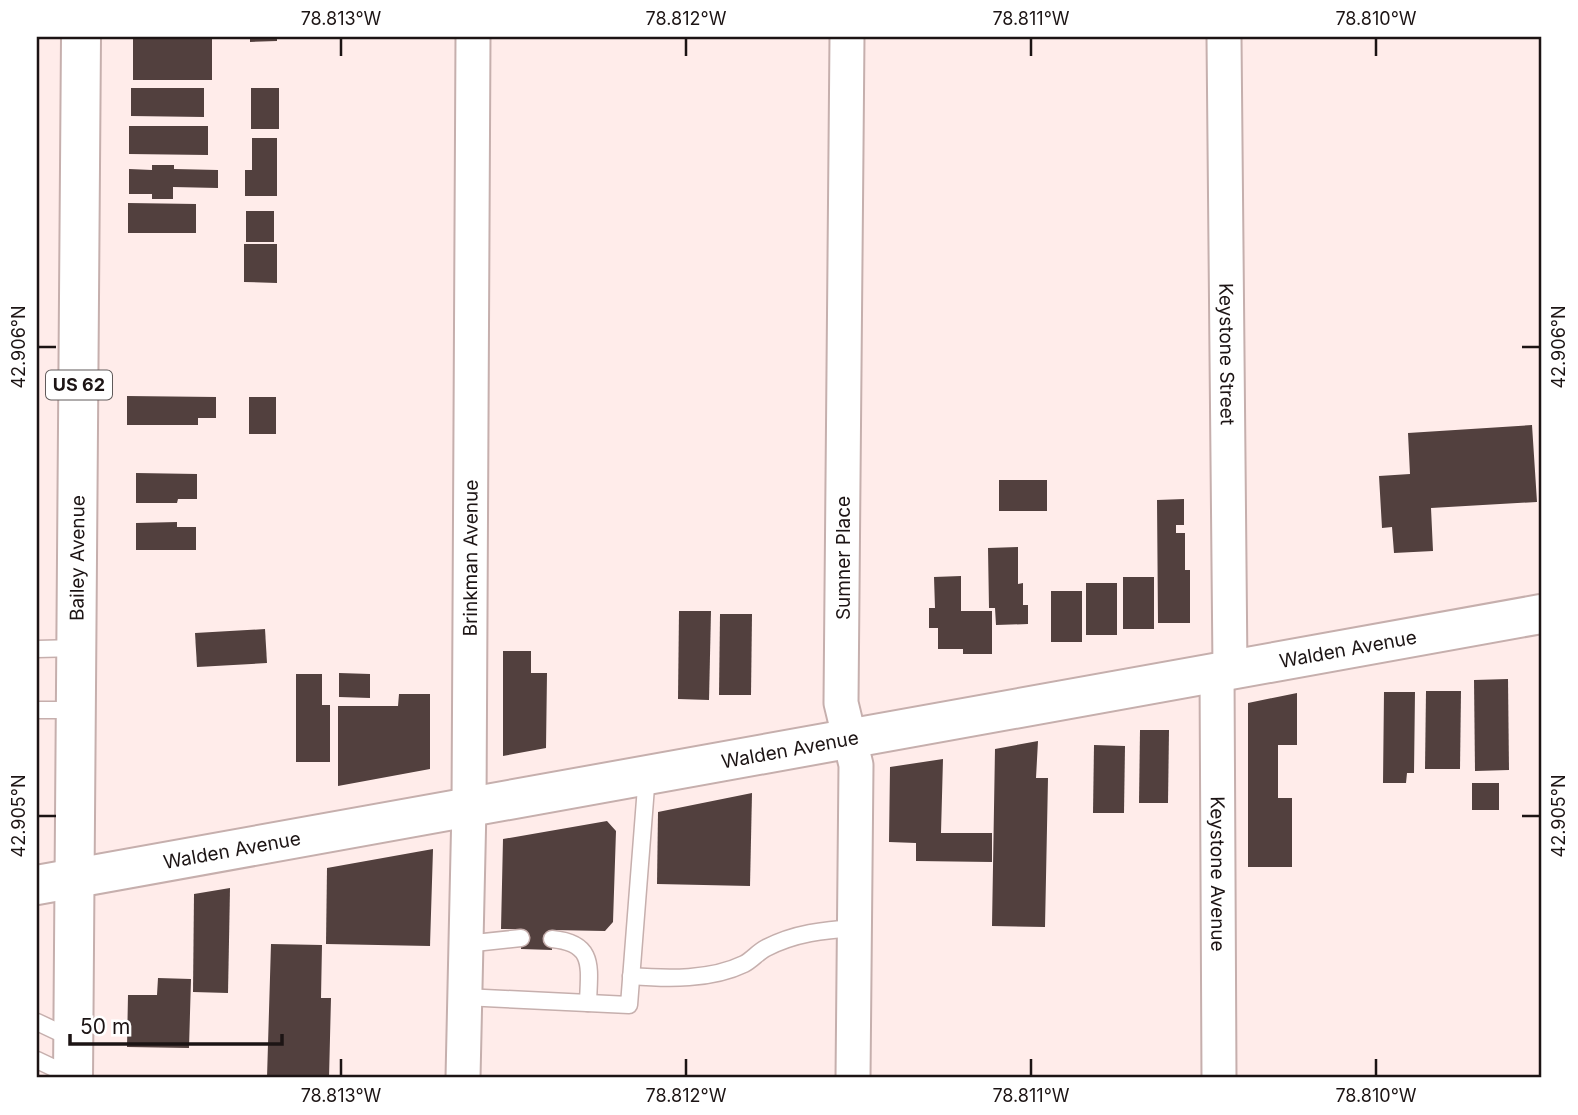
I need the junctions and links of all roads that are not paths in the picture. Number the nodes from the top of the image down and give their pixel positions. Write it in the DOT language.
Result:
graph roads {
  1 [pos="81,37"];
  2 [pos="473,37"];
  3 [pos="846,37"];
  4 [pos="1224,37"];
  5 [pos="1541,614"];
  6 [pos="78,648"];
  7 [pos="37,649"];
  8 [pos="1224,670"];
  9 [pos="37,710"];
  10 [pos="78,710"];
  11 [pos="849,737"];
  12 [pos="647,774"];
  13 [pos="468,807"];
  14 [pos="74,878"];
  15 [pos="37,885"];
  16 [pos="856,928"];
  17 [pos="521,938"];
  18 [pos="552,939"];
  19 [pos="466,944"];
  20 [pos="631,976"];
  21 [pos="464,997"];
  22 [pos="588,1003"];
  23 [pos="37,1022"];
  24 [pos="37,1060"];
  25 [pos="73,1065"];
  26 [pos="463,1078"];
  27 [pos="853,1078"];
  28 [pos="1219,1078"];
  1 -- 6 [label="main road, Bailey Avenue / US 62"];
  2 -- 13 [label="street, Brinkman Avenue"];
  3 -- 11 [label="street, Sumner Place"];
  4 -- 8 [label="street, Keystone Street"];
  5 -- 8 [label="main road, Walden Avenue"];
  6 -- 7 [label="lane"];
  6 -- 10 [label="main road, Bailey Avenue / US 62"];
  8 -- 11 [label="main road, Walden Avenue"];
  8 -- 28 [label="street, Keystone Avenue"];
  9 -- 10 [label="lane"];
  10 -- 14 [label="main road, Bailey Avenue / US 62"];
  11 -- 12 [label="main road, Walden Avenue"];
  11 -- 16 [label="street, Sumner Place"];
  12 -- 13 [label="main road, Walden Avenue"];
  12 -- 20 [label="lane"];
  13 -- 14 [label="main road, Walden Avenue"];
  13 -- 19 [label="street, Brinkman Avenue"];
  14 -- 15 [label="main road, Walden Avenue"];
  14 -- 25 [label="main road, Bailey Avenue / US 62"];
  16 -- 20 [label="lane"];
  16 -- 27 [label="street, Sumner Place"];
  17 -- 19 [label="lane"];
  18 -- 22 [label="lane"];
  19 -- 21 [label="street, Brinkman Avenue"];
  20 -- 22 [label="lane"];
  21 -- 22 [label="lane"];
  21 -- 26 [label="street, Brinkman Avenue"];
  23 -- 25 [label="lane"];
  24 -- 25 [label="lane"];
}
